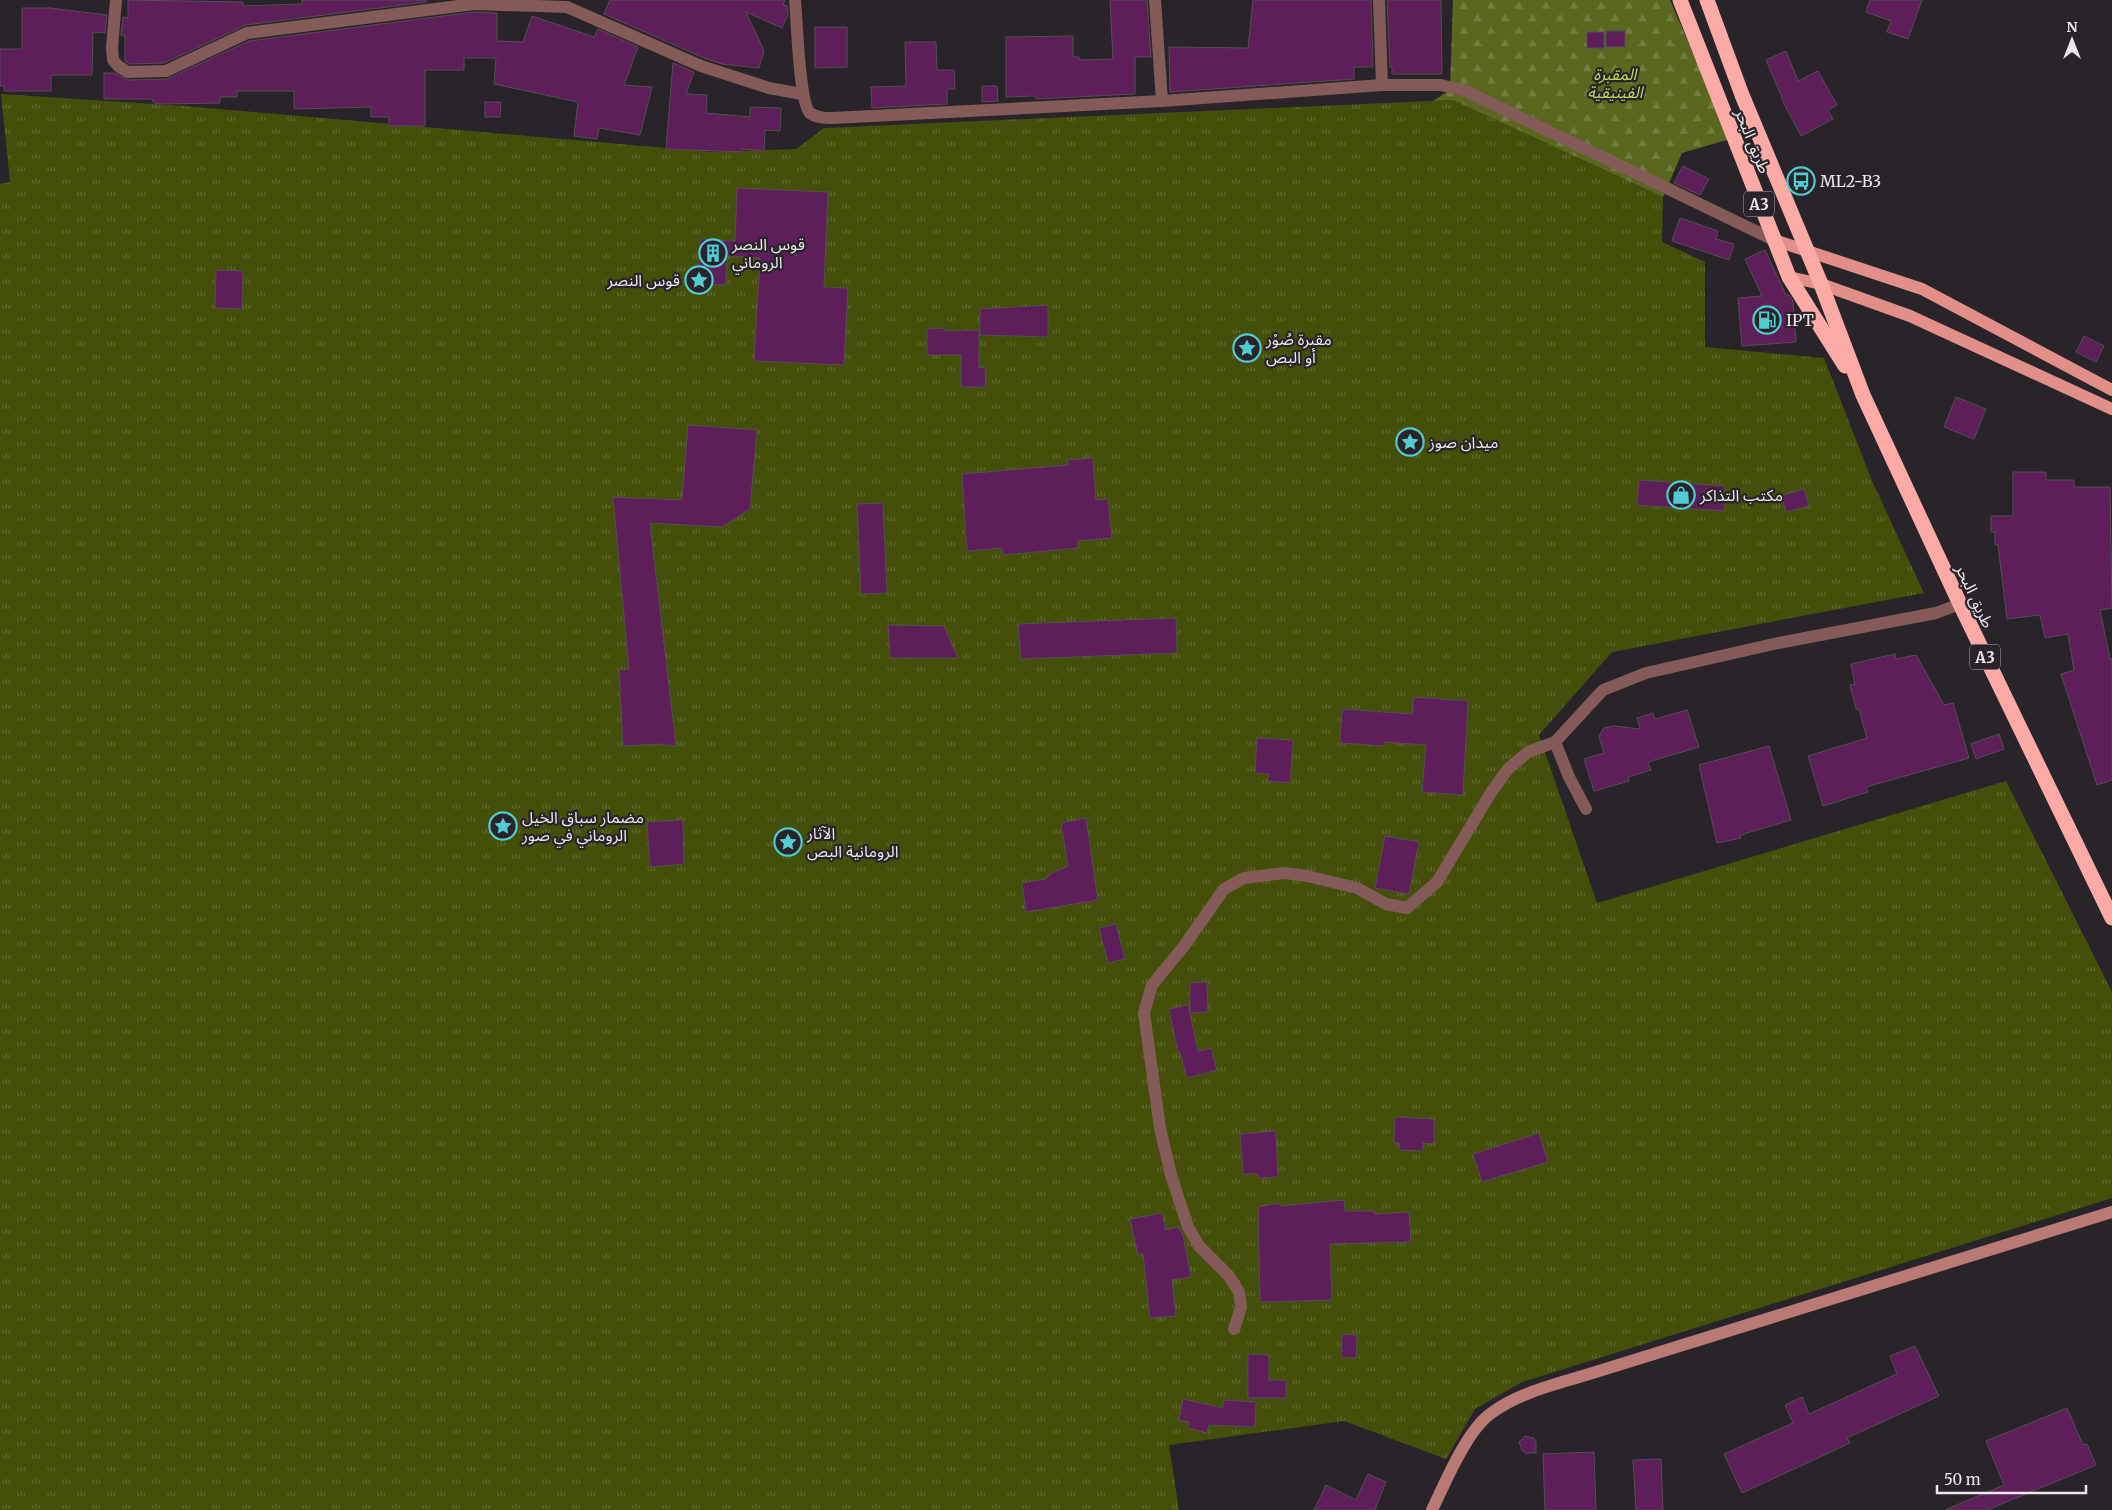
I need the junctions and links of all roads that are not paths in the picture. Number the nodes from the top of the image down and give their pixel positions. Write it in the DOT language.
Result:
graph roads {
  1 [pos="116,0"];
  2 [pos="795,0"];
  3 [pos="1155,0"];
  4 [pos="1379,0"];
  5 [pos="1680,0"];
  6 [pos="1707,0"];
  7 [pos="1382,85"];
  8 [pos="802,94"];
  9 [pos="1162,101"];
  10 [pos="1774,240"];
  11 [pos="1807,251"];
  12 [pos="1789,277"];
  13 [pos="1821,284"];
  14 [pos="2112,390"];
  15 [pos="1863,395"];
  16 [pos="2112,409"];
  17 [pos="1960,604"];
  18 [pos="1556,742"];
  19 [pos="1586,808"];
  20 [pos="2112,918"];
  21 [pos="2112,1212"];
  22 [pos="1234,1329"];
  23 [pos="1432,1510"];
  1 -- 8 [label="street"];
  2 -- 8 [label="street"];
  3 -- 9 [label="street"];
  4 -- 7 [label="street"];
  5 -- 10 [label="highway, طريق البحر / A3"];
  6 -- 11 [label="highway, طريق البحر / A3"];
  7 -- 9 [label="street"];
  7 -- 10 [label="street"];
  8 -- 9 [label="street"];
  10 -- 11 [label="main road"];
  10 -- 12 [label="highway, طريق البحر / A3"];
  11 -- 13 [label="highway, طريق البحر / A3"];
  11 -- 14 [label="main road"];
  12 -- 13 [label="main road"];
  12 -- 15 [label="highway, طريق البحر / A3"];
  13 -- 15 [label="highway, طريق البحر / A3"];
  13 -- 16 [label="main road"];
  15 -- 17 [label="highway, طريق البحر / A3"];
  17 -- 18 [label="street"];
  17 -- 20 [label="highway, طريق البحر / A3"];
  18 -- 19 [label="street"];
  18 -- 22 [label="street"];
  21 -- 23 [label="main road"];
}
